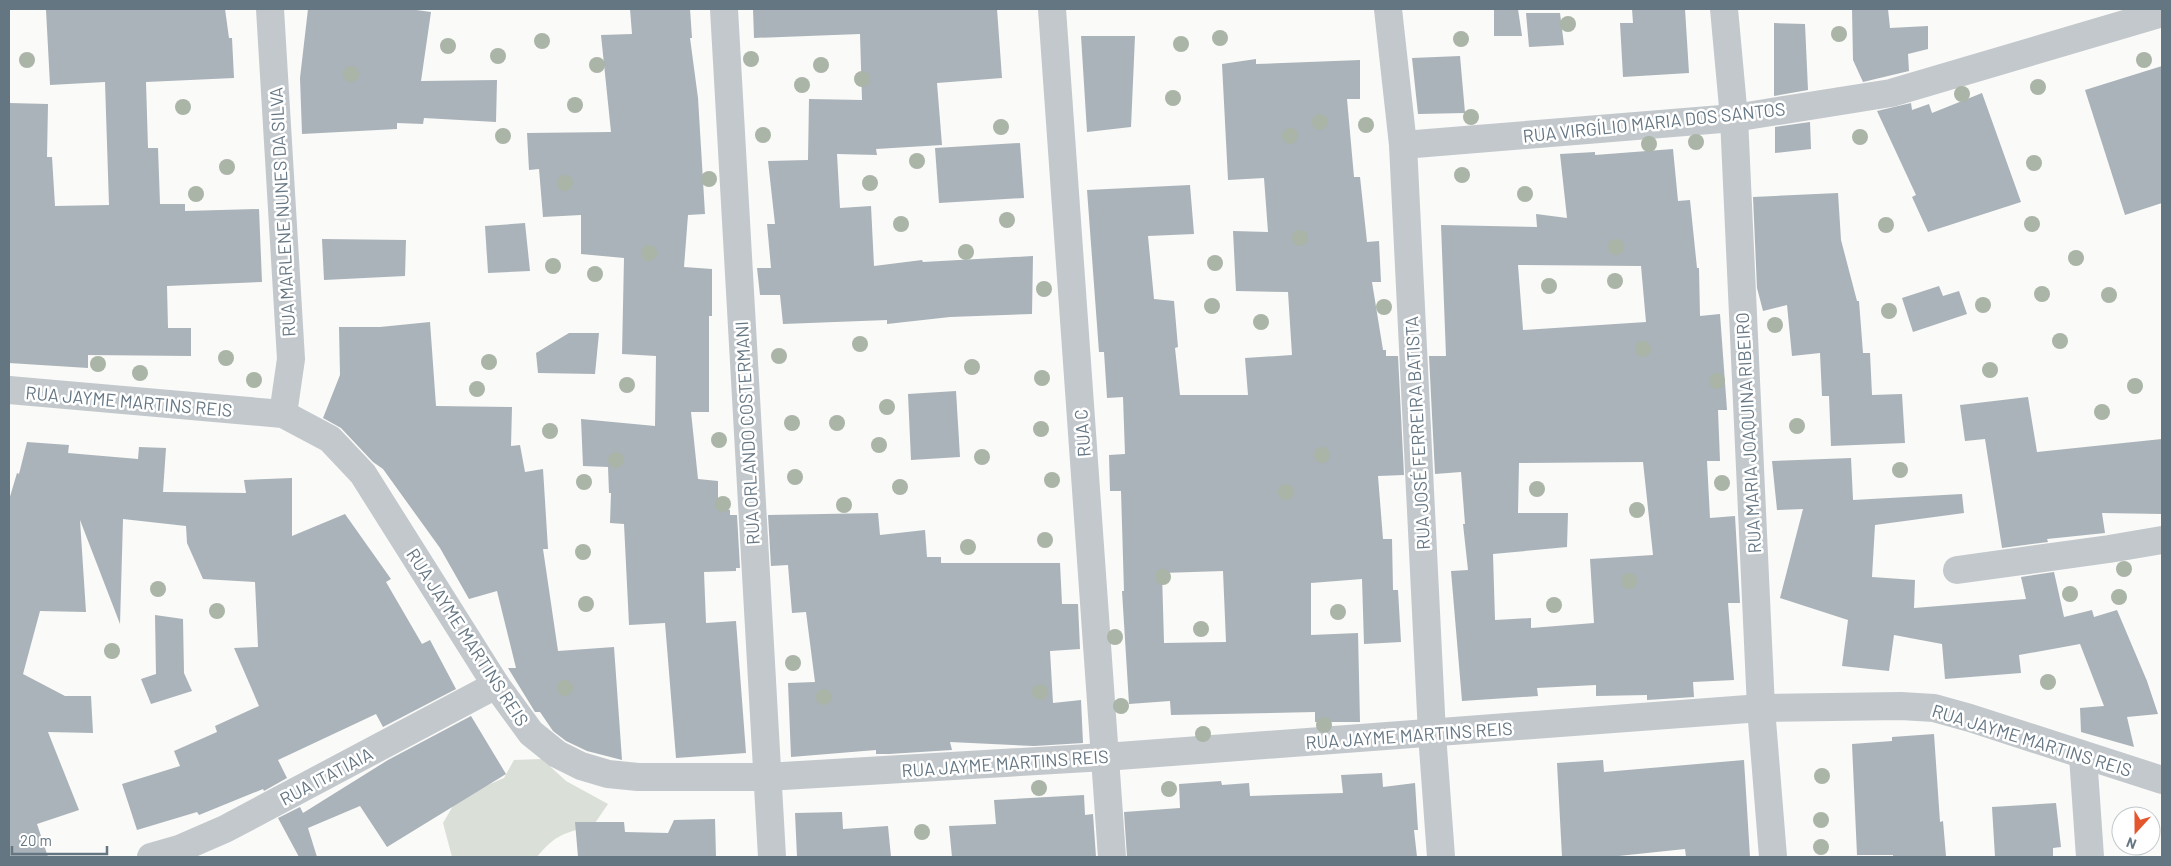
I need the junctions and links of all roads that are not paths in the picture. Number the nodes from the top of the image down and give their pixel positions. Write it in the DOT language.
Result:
graph roads {
  1 [pos="270,9"];
  2 [pos="724,9"];
  3 [pos="1052,9"];
  4 [pos="1388,9"];
  5 [pos="1724,9"];
  6 [pos="2162,13"];
  7 [pos="1734,118"];
  8 [pos="1403,145"];
  9 [pos="9,390"];
  10 [pos="283,414"];
  11 [pos="2162,540"];
  12 [pos="1957,570"];
  13 [pos="496,685"];
  14 [pos="1761,708"];
  15 [pos="1432,734"];
  16 [pos="2083,756"];
  17 [pos="1105,757"];
  18 [pos="766,777"];
  19 [pos="2162,780"];
  20 [pos="151,857"];
  21 [pos="772,857"];
  22 [pos="1112,857"];
  23 [pos="1441,857"];
  24 [pos="1773,857"];
  25 [pos="2090,857"];
  1 -- 10 [label="street, RUA MARLENE NUNES DA SILVA"];
  2 -- 18 [label="street, RUA ORLANDO COSTERMANI"];
  3 -- 17 [label="street, RUA C"];
  4 -- 8 [label="street, RUA JOSÉ FERREIRA BATISTA"];
  5 -- 7 [label="street, RUA MARIA JOAQUINA RIBEIRO"];
  6 -- 7 [label="street, RUA VIRGÍLIO MARIA DOS SANTOS"];
  7 -- 8 [label="street, RUA VIRGÍLIO MARIA DOS SANTOS"];
  7 -- 14 [label="street, RUA MARIA JOAQUINA RIBEIRO"];
  8 -- 15 [label="street, RUA JOSÉ FERREIRA BATISTA"];
  9 -- 10 [label="street, RUA JAYME MARTINS REIS"];
  10 -- 13 [label="street, RUA JAYME MARTINS REIS"];
  11 -- 12 [label="street"];
  13 -- 18 [label="street, RUA JAYME MARTINS REIS"];
  13 -- 20 [label="street, RUA ITATIAIA"];
  14 -- 15 [label="street, RUA JAYME MARTINS REIS"];
  14 -- 16 [label="street, RUA JAYME MARTINS REIS"];
  14 -- 24 [label="street, RUA MARIA JOAQUINA RIBEIRO"];
  15 -- 17 [label="street, RUA JAYME MARTINS REIS"];
  15 -- 23 [label="street, RUA JOSÉ FERREIRA BATISTA"];
  16 -- 19 [label="street, RUA JAYME MARTINS REIS"];
  16 -- 25 [label="street"];
  17 -- 18 [label="street, RUA JAYME MARTINS REIS"];
  17 -- 22 [label="street, RUA C"];
  18 -- 21 [label="street, RUA ORLANDO COSTERMANI"];
}
